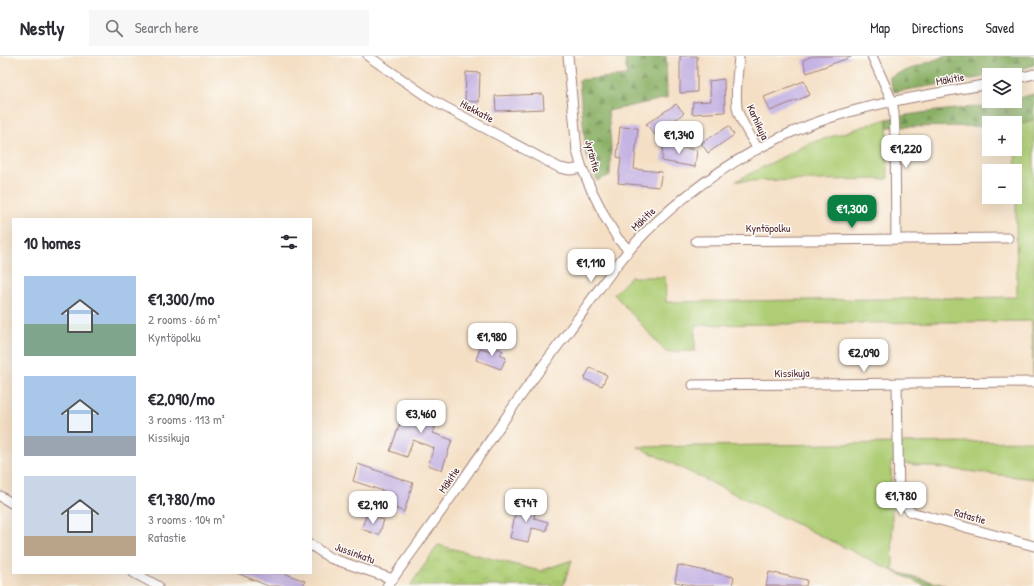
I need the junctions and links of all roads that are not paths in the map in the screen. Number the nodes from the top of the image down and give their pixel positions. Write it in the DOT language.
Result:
graph roads {
  1 [pos="368,56"];
  2 [pos="568,56"];
  3 [pos="740,56"];
  4 [pos="872,56"];
  5 [pos="1034,74"];
  6 [pos="1022,78"];
  7 [pos="982,85"];
  8 [pos="892,101"];
  9 [pos="758,149"];
  10 [pos="582,168"];
  11 [pos="1008,238"];
  12 [pos="896,239"];
  13 [pos="696,241"];
  14 [pos="630,250"];
  15 [pos="1034,382"];
  16 [pos="897,384"];
  17 [pos="694,385"];
  18 [pos="0,496"];
  19 [pos="12,503"];
  20 [pos="312,546"];
  21 [pos="1034,546"];
  22 [pos="136,574"];
  23 [pos="390,583"];
  24 [pos="158,586"];
  1 -- 10 [label="street, Hiekkatie"];
  2 -- 10 [label="street, Jyräntie"];
  3 -- 9 [label="street, Karhikuja"];
  4 -- 8 [label="street"];
  5 -- 6 [label="street"];
  7 -- 8 [label="street, Mäkitie"];
  8 -- 9 [label="street, Mäkitie"];
  8 -- 12 [label="street"];
  9 -- 14 [label="street, Mäkitie"];
  10 -- 14 [label="street, Jyräntie"];
  11 -- 12 [label="street, Kyntöpolku"];
  12 -- 13 [label="street, Kyntöpolku"];
  14 -- 23 [label="street, Mäkitie"];
  15 -- 16 [label="street, Kissikuja"];
  16 -- 17 [label="street, Kissikuja"];
  16 -- 21 [label="street, Ratastie"];
  18 -- 19 [label="street"];
  20 -- 23 [label="street, Jussinkatu"];
  22 -- 24 [label="street"];
}
